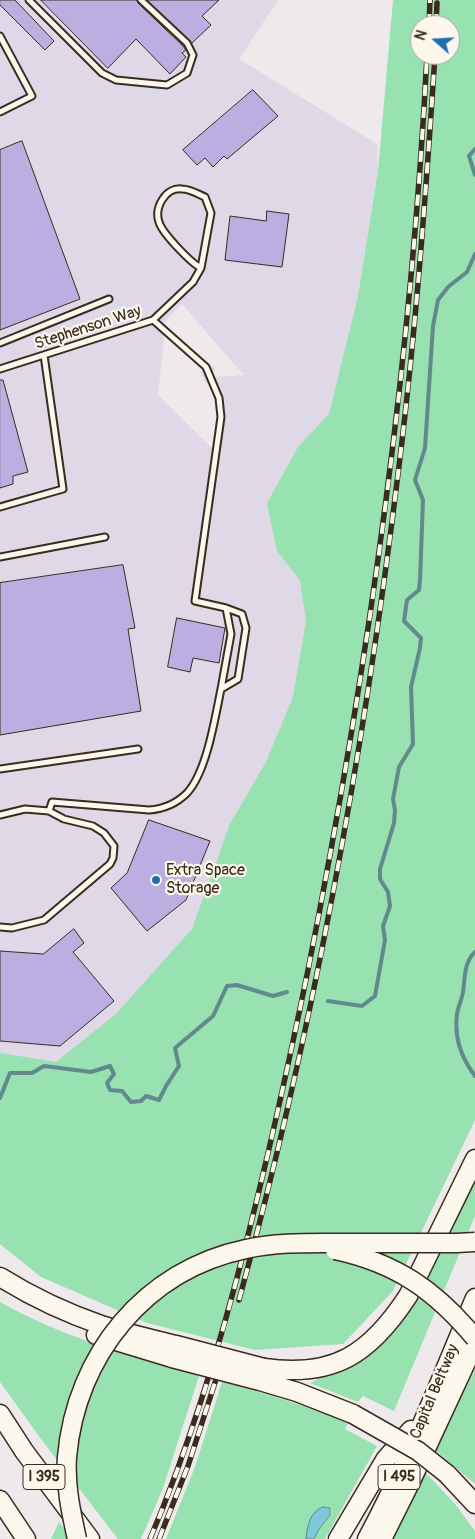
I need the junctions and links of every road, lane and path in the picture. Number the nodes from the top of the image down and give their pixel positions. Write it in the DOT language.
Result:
graph roads {
  1 [pos="29,0"];
  2 [pos="141,0"];
  3 [pos="0,36"];
  4 [pos="0,112"];
  5 [pos="201,268"];
  6 [pos="109,299"];
  7 [pos="153,320"];
  8 [pos="0,343"];
  9 [pos="44,355"];
  10 [pos="0,369"];
  11 [pos="0,507"];
  12 [pos="105,537"];
  13 [pos="0,557"];
  14 [pos="226,608"];
  15 [pos="221,689"];
  16 [pos="138,749"];
  17 [pos="0,769"];
  18 [pos="49,811"];
  19 [pos="0,815"];
  20 [pos="0,927"];
  21 [pos="475,1159"];
  22 [pos="475,1242"];
  23 [pos="301,1243"];
  24 [pos="0,1277"];
  25 [pos="0,1289"];
  26 [pos="475,1298"];
  27 [pos="475,1338"];
  28 [pos="475,1343"];
  29 [pos="174,1351"];
  30 [pos="262,1375"];
  31 [pos="426,1413"];
  32 [pos="0,1414"];
  33 [pos="0,1500"];
  34 [pos="475,1504"];
  35 [pos="26,1539"];
  36 [pos="77,1539"];
  37 [pos="90,1539"];
  38 [pos="338,1539"];
  39 [pos="366,1539"];
  40 [pos="382,1539"];
  1 -- 2 [label="lane"];
  3 -- 4 [label="lane"];
  5 -- 5 [label="lane"];
  5 -- 7 [label="lane, Stephenson Way"];
  6 -- 8 [label="lane"];
  7 -- 9 [label="lane, Stephenson Way"];
  7 -- 14 [label="lane"];
  9 -- 10 [label="lane, Stephenson Way"];
  9 -- 11 [label="lane"];
  12 -- 13 [label="lane"];
  14 -- 15 [label="lane"];
  14 -- 15 [label="lane"];
  15 -- 18 [label="lane"];
  16 -- 17 [label="lane"];
  18 -- 19 [label="lane"];
  18 -- 20 [label="lane"];
  21 -- 30 [label="highway"];
  22 -- 23 [label="highway, bridge"];
  23 -- 27 [label="highway, bridge"];
  23 -- 36 [label="highway, bridge"];
  24 -- 29 [label="highway"];
  25 -- 29 [label="highway"];
  26 -- 31 [label="highway, Capital Beltway / I 495"];
  28 -- 40 [label="highway"];
  29 -- 30 [label="highway, bridge"];
  30 -- 34 [label="highway, bridge"];
  31 -- 38 [label="highway"];
  31 -- 39 [label="highway, Capital Beltway / I 495"];
  32 -- 37 [label="highway, I 395"];
  33 -- 35 [label="highway"];
}
